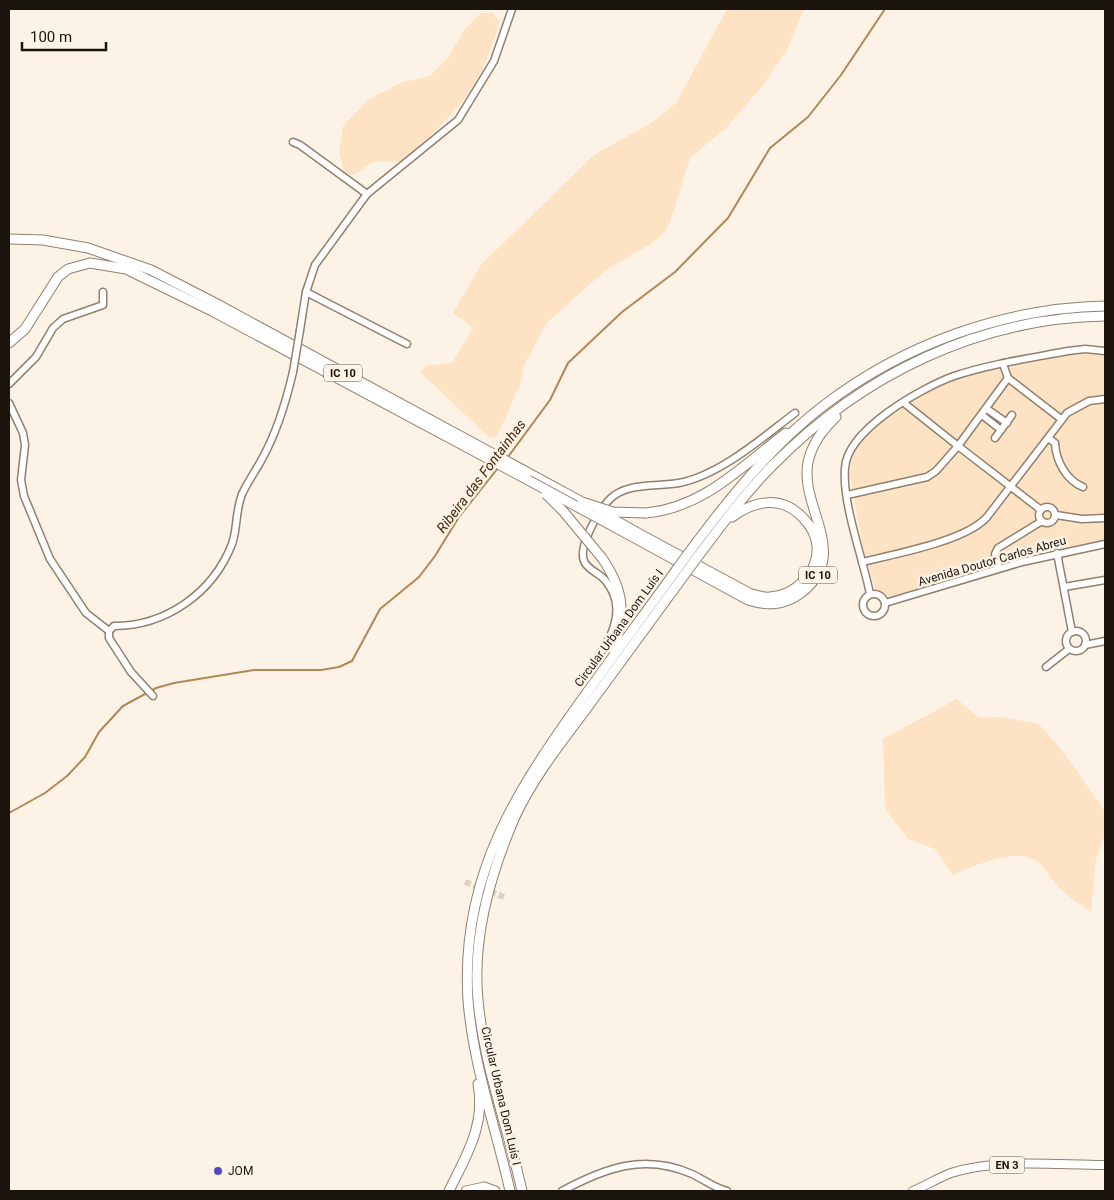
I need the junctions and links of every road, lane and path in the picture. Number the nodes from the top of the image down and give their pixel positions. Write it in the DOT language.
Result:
graph roads {
  1 [pos="512,9"];
  2 [pos="293,142"];
  3 [pos="367,194"];
  4 [pos="9,239"];
  5 [pos="103,292"];
  6 [pos="306,292"];
  7 [pos="1105,306"];
  8 [pos="1105,316"];
  9 [pos="9,343"];
  10 [pos="407,344"];
  11 [pos="1105,351"];
  12 [pos="1003,364"];
  13 [pos="1008,378"];
  14 [pos="9,384"];
  15 [pos="867,388"];
  16 [pos="1105,400"];
  17 [pos="9,402"];
  18 [pos="904,403"];
  19 [pos="822,406"];
  20 [pos="987,409"];
  21 [pos="795,413"];
  22 [pos="1012,415"];
  23 [pos="982,416"];
  24 [pos="1061,419"];
  25 [pos="1007,423"];
  26 [pos="1001,430"];
  27 [pos="995,438"];
  28 [pos="1048,438"];
  29 [pos="958,446"];
  30 [pos="528,480"];
  31 [pos="1010,487"];
  32 [pos="1083,487"];
  33 [pos="848,495"];
  34 [pos="582,502"];
  35 [pos="1041,510"];
  36 [pos="1056,515"];
  37 [pos="1105,518"];
  38 [pos="1042,521"];
  39 [pos="717,531"];
  40 [pos="634,535"];
  41 [pos="1105,544"];
  42 [pos="1057,553"];
  43 [pos="692,556"];
  44 [pos="862,562"];
  45 [pos="999,568"];
  46 [pos="681,571"];
  47 [pos="1105,580"];
  48 [pos="1064,587"];
  49 [pos="870,594"];
  50 [pos="885,603"];
  51 [pos="109,631"];
  52 [pos="1072,632"];
  53 [pos="1105,641"];
  54 [pos="1085,645"];
  55 [pos="1069,648"];
  56 [pos="613,657"];
  57 [pos="592,665"];
  58 [pos="1046,667"];
  59 [pos="153,696"];
  60 [pos="468,1002"];
  61 [pos="1105,1165"];
  62 [pos="449,1191"];
  63 [pos="466,1191"];
  64 [pos="495,1191"];
  65 [pos="510,1191"];
  66 [pos="522,1191"];
  67 [pos="562,1191"];
  68 [pos="727,1191"];
  69 [pos="914,1191"];
  1 -- 3 [label="street"];
  2 -- 3 [label="street"];
  3 -- 6 [label="street"];
  4 -- 34 [label="highway, IC 10 / IC 10"];
  5 -- 14 [label="street"];
  6 -- 10 [label="street"];
  6 -- 51 [label="street, bridge"];
  7 -- 19 [label="highway, Circular Urbana Dom Luís I"];
  8 -- 15 [label="highway, Circular Urbana Dom Luís I"];
  9 -- 30 [label="highway, IC 10"];
  11 -- 12 [label="street"];
  12 -- 13 [label="street"];
  12 -- 18 [label="street"];
  13 -- 20 [label="street"];
  13 -- 24 [label="street"];
  15 -- 39 [label="highway, Circular Urbana Dom Luís I"];
  15 -- 40 [label="highway, IC 10"];
  16 -- 24 [label="street"];
  17 -- 51 [label="street"];
  18 -- 29 [label="street"];
  18 -- 33 [label="street"];
  19 -- 34 [label="highway, IC 10, bridge"];
  19 -- 43 [label="highway, Circular Urbana Dom Luís I"];
  20 -- 23 [label="street"];
  20 -- 25 [label="street"];
  21 -- 57 [label="street"];
  22 -- 25 [label="street"];
  23 -- 26 [label="street"];
  23 -- 29 [label="street"];
  24 -- 28 [label="street"];
  25 -- 26 [label="street"];
  26 -- 27 [label="street"];
  28 -- 31 [label="street"];
  28 -- 32 [label="street"];
  29 -- 31 [label="street"];
  29 -- 33 [label="street"];
  30 -- 40 [label="highway, IC 10, bridge"];
  30 -- 56 [label="highway, IC 10, bridge"];
  31 -- 35 [label="street"];
  31 -- 44 [label="street"];
  33 -- 44 [label="street"];
  34 -- 40 [label="highway, IC 10, bridge"];
  35 -- 36 [label="street"];
  35 -- 38 [label="street"];
  36 -- 37 [label="street"];
  36 -- 38 [label="street"];
  38 -- 45 [label="street"];
  39 -- 40 [label="highway, IC 10"];
  39 -- 43 [label="highway, Circular Urbana Dom Luís I"];
  41 -- 42 [label="street, Avenida Doutor Carlos Abreu"];
  42 -- 45 [label="street, Avenida Doutor Carlos Abreu"];
  42 -- 48 [label="street"];
  43 -- 46 [label="highway, Circular Urbana Dom Luís I, bridge"];
  44 -- 49 [label="street"];
  45 -- 50 [label="street, Avenida Doutor Carlos Abreu"];
  46 -- 56 [label="highway, Circular Urbana Dom Luís I"];
  46 -- 66 [label="highway, Circular Urbana Dom Luís I"];
  47 -- 48 [label="street"];
  48 -- 52 [label="street"];
  49 -- 50 [label="street"];
  49 -- 50 [label="street"];
  51 -- 59 [label="street"];
  52 -- 54 [label="street"];
  52 -- 55 [label="street"];
  53 -- 54 [label="street"];
  54 -- 55 [label="street"];
  55 -- 58 [label="street"];
  56 -- 60 [label="highway, Circular Urbana Dom Luís I"];
  60 -- 62 [label="highway"];
  60 -- 65 [label="highway, Circular Urbana Dom Luís I"];
  61 -- 69 [label="main road, EN 3"];
  63 -- 64 [label="highway"];
  67 -- 68 [label="street"];
}
